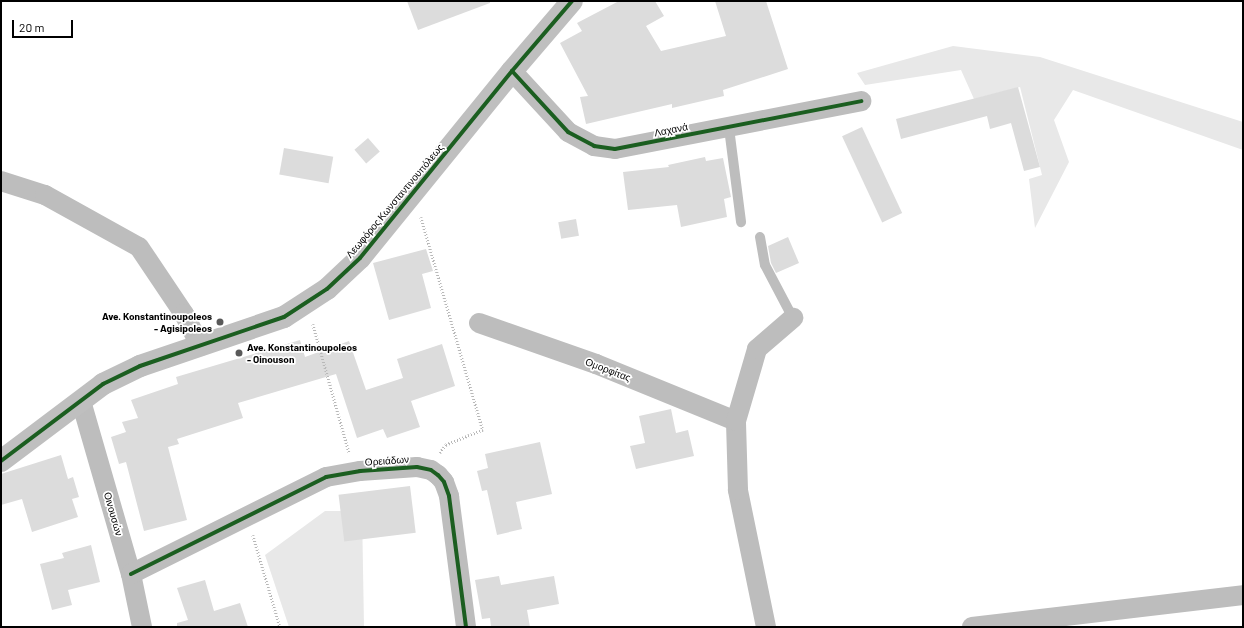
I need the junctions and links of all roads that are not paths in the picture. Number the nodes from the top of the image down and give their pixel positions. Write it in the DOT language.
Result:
graph roads {
  1 [pos="572,1"];
  2 [pos="512,71"];
  3 [pos="861,101"];
  4 [pos="729,128"];
  5 [pos="1,181"];
  6 [pos="741,222"];
  7 [pos="760,237"];
  8 [pos="793,318"];
  9 [pos="479,323"];
  10 [pos="200,346"];
  11 [pos="81,401"];
  12 [pos="736,421"];
  13 [pos="1,461"];
  14 [pos="131,574"];
  15 [pos="1243,595"];
  16 [pos="142,627"];
  17 [pos="466,627"];
  18 [pos="766,627"];
  19 [pos="972,627"];
  1 -- 2 [label="street, Λεωφόρος Κωνσταντινουπόλεως"];
  2 -- 4 [label="street, Λαχανά"];
  2 -- 10 [label="street, Λεωφόρος Κωνσταντινουπόλεως"];
  3 -- 4 [label="street, Λαχανά"];
  4 -- 6 [label="lane"];
  5 -- 10 [label="street"];
  7 -- 8 [label="lane"];
  8 -- 12 [label="street"];
  9 -- 12 [label="street, Ομορφίτας"];
  10 -- 11 [label="street, Λεωφόρος Κωνσταντινουπόλεως"];
  11 -- 13 [label="street, Λεωφόρος Κωνσταντινουπόλεως"];
  11 -- 14 [label="street, Οινουσών"];
  12 -- 18 [label="street"];
  14 -- 16 [label="street, Οινουσών"];
  14 -- 17 [label="street, Ορειάδων"];
  15 -- 19 [label="street"];
}
